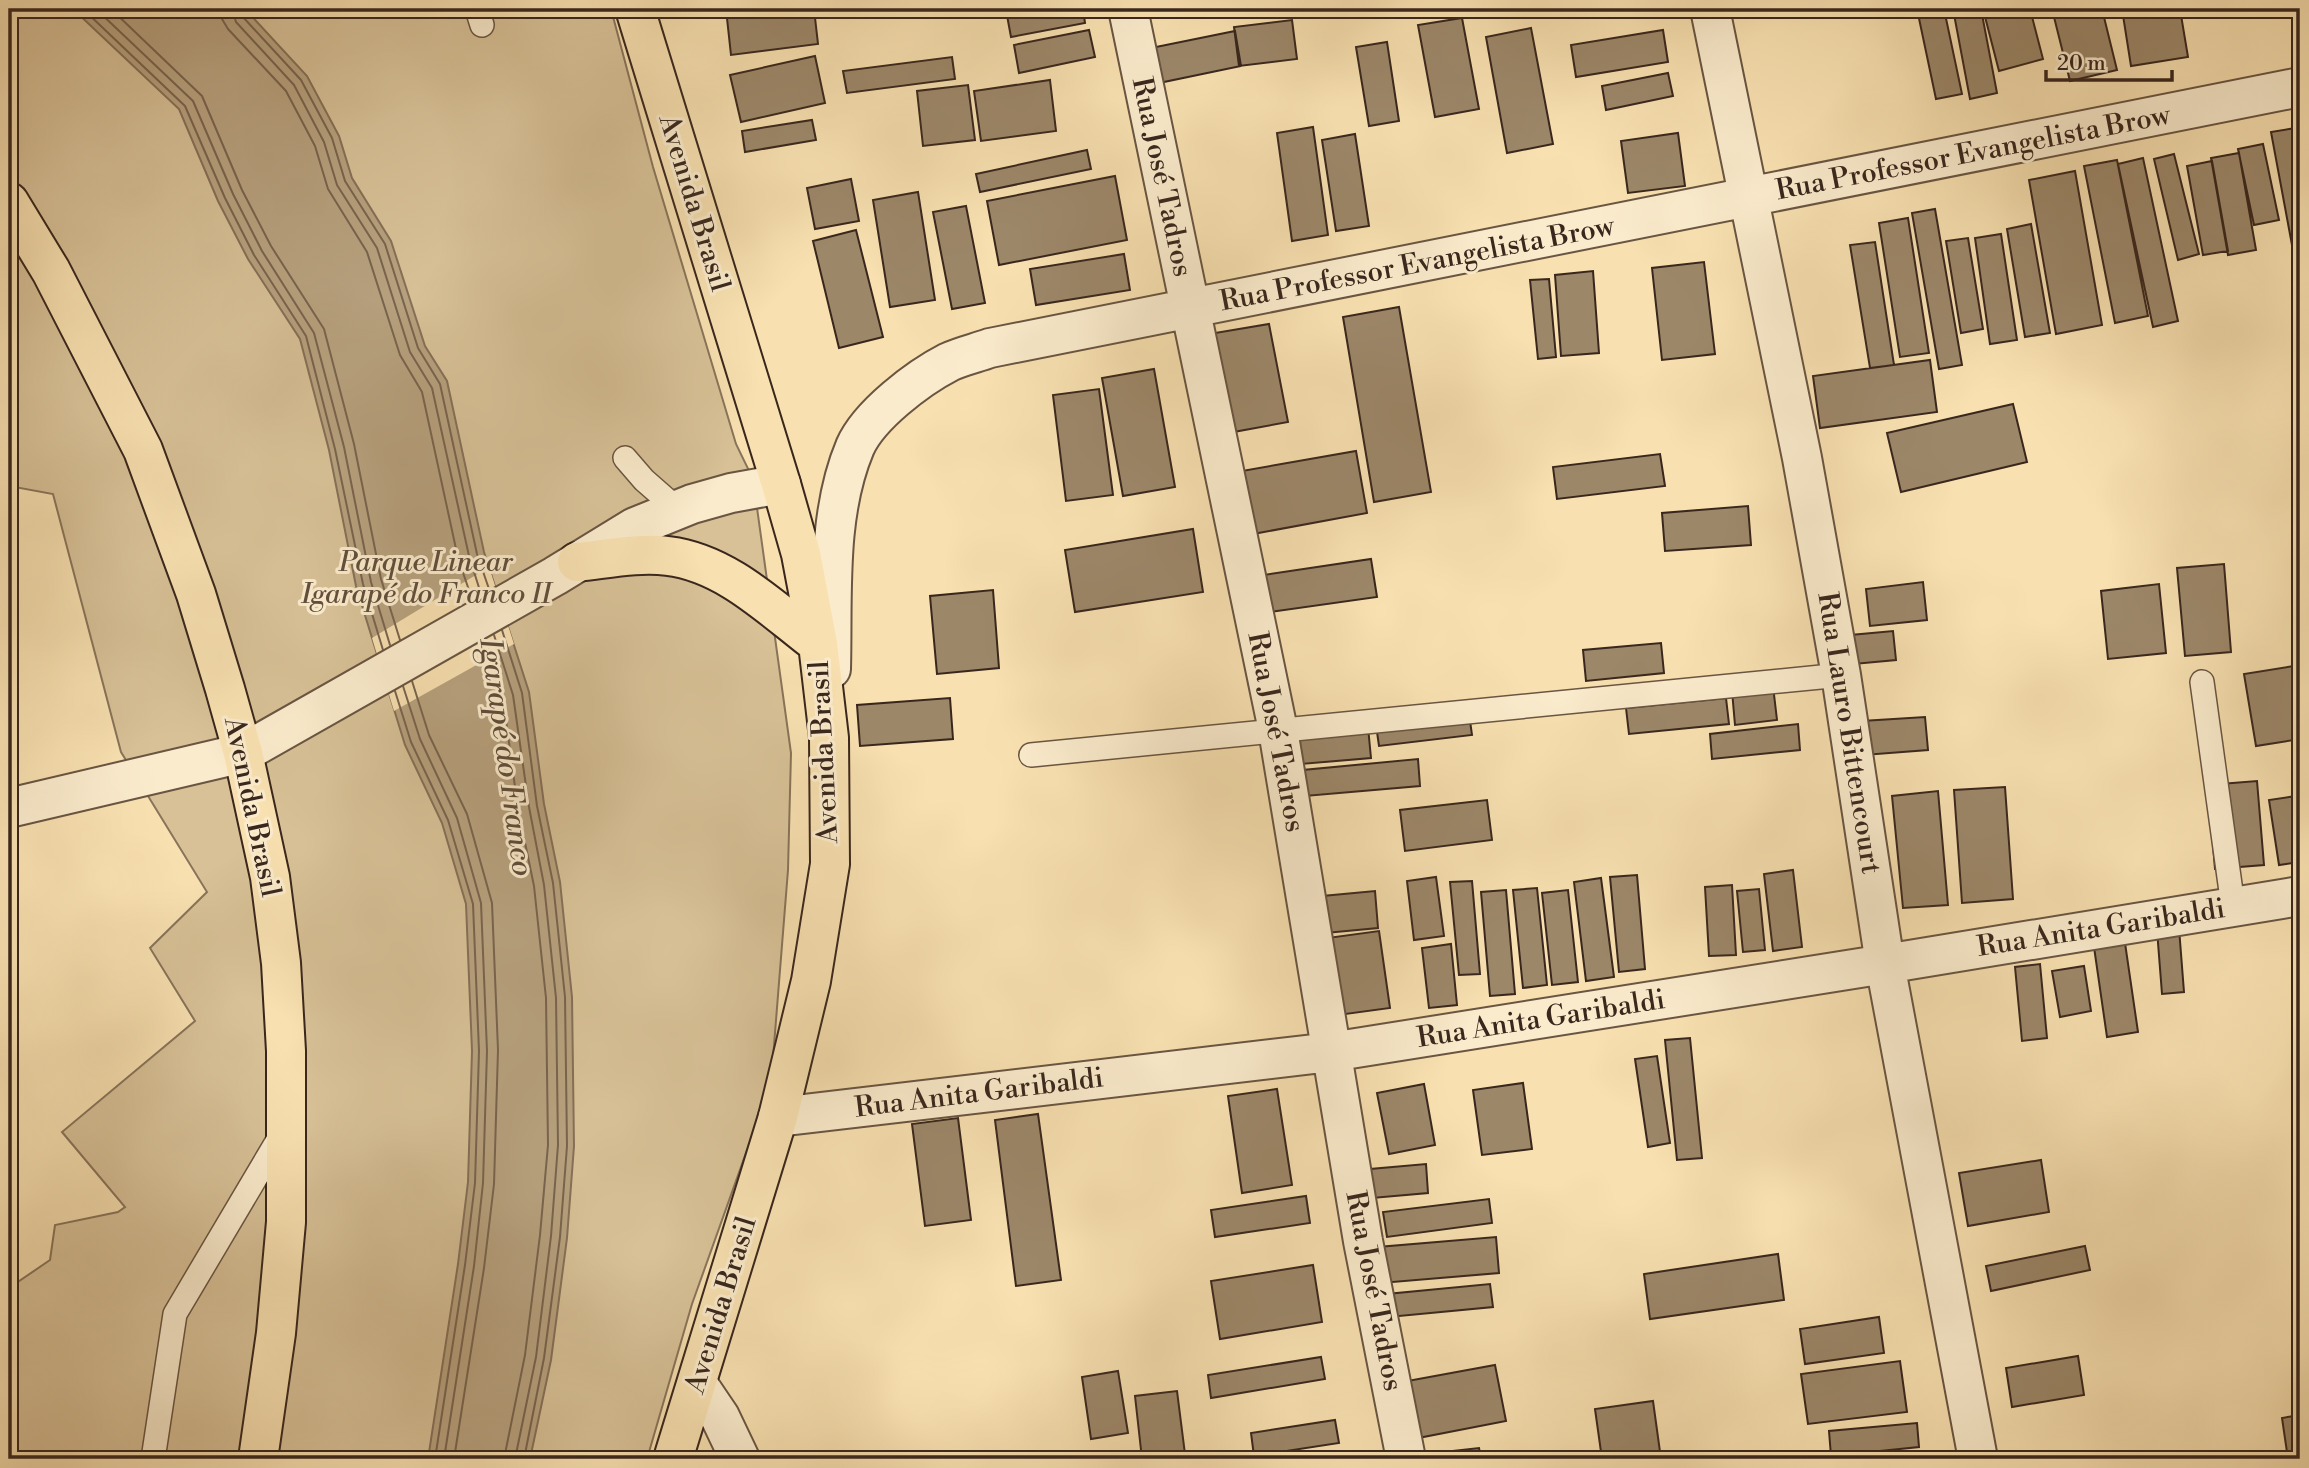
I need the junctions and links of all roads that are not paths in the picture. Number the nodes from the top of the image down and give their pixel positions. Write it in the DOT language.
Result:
graph roads {
  1 [pos="635,9"];
  2 [pos="1128,9"];
  3 [pos="1710,9"];
  4 [pos="2300,87"];
  5 [pos="1750,198"];
  6 [pos="9,202"];
  7 [pos="1190,309"];
  8 [pos="625,458"];
  9 [pos="781,484"];
  10 [pos="677,509"];
  11 [pos="566,569"];
  12 [pos="818,644"];
  13 [pos="1841,675"];
  14 [pos="2202,682"];
  15 [pos="1278,730"];
  16 [pos="829,738"];
  17 [pos="243,752"];
  18 [pos="1031,755"];
  19 [pos="9,808"];
  20 [pos="2300,896"];
  21 [pos="2233,906"];
  22 [pos="1885,964"];
  23 [pos="1331,1052"];
  24 [pos="778,1117"];
  25 [pos="287,1126"];
  26 [pos="697,1383"];
  27 [pos="153,1459"];
  28 [pos="258,1459"];
  29 [pos="673,1459"];
  30 [pos="740,1459"];
  31 [pos="1406,1459"];
  32 [pos="1978,1459"];
  1 -- 9 [label="highway, Avenida Brasil"];
  2 -- 7 [label="street, Rua José Tadros"];
  3 -- 5 [label="street, Rua Lauro Bittencourt"];
  4 -- 5 [label="street, Rua Professor Evangelista Brow"];
  5 -- 7 [label="street, Rua Professor Evangelista Brow"];
  5 -- 13 [label="street, Rua Lauro Bittencourt"];
  6 -- 17 [label="highway, Avenida Brasil"];
  7 -- 15 [label="street, Rua José Tadros"];
  7 -- 16 [label="street, Rua Professor Evangelista Brow"];
  8 -- 10 [label="lane"];
  9 -- 10 [label="street"];
  9 -- 12 [label="highway, Avenida Brasil"];
  10 -- 11 [label="street"];
  11 -- 12 [label="highway"];
  11 -- 17 [label="street"];
  12 -- 16 [label="highway, Avenida Brasil"];
  13 -- 15 [label="lane"];
  13 -- 22 [label="street, Rua Lauro Bittencourt"];
  14 -- 21 [label="lane"];
  15 -- 18 [label="lane"];
  15 -- 23 [label="street, Rua José Tadros"];
  16 -- 24 [label="highway, Avenida Brasil"];
  17 -- 19 [label="street"];
  17 -- 25 [label="highway, Avenida Brasil"];
  20 -- 21 [label="street, Rua Anita Garibaldi"];
  21 -- 22 [label="street, Rua Anita Garibaldi"];
  22 -- 23 [label="street, Rua Anita Garibaldi"];
  22 -- 32 [label="street, Rua Lauro Bittencourt"];
  23 -- 24 [label="street, Rua Anita Garibaldi"];
  23 -- 31 [label="street, Rua José Tadros"];
  24 -- 26 [label="highway, Avenida Brasil"];
  25 -- 27 [label="lane"];
  25 -- 28 [label="highway, Avenida Brasil"];
  26 -- 29 [label="highway, Avenida Brasil"];
  26 -- 30 [label="street"];
}
